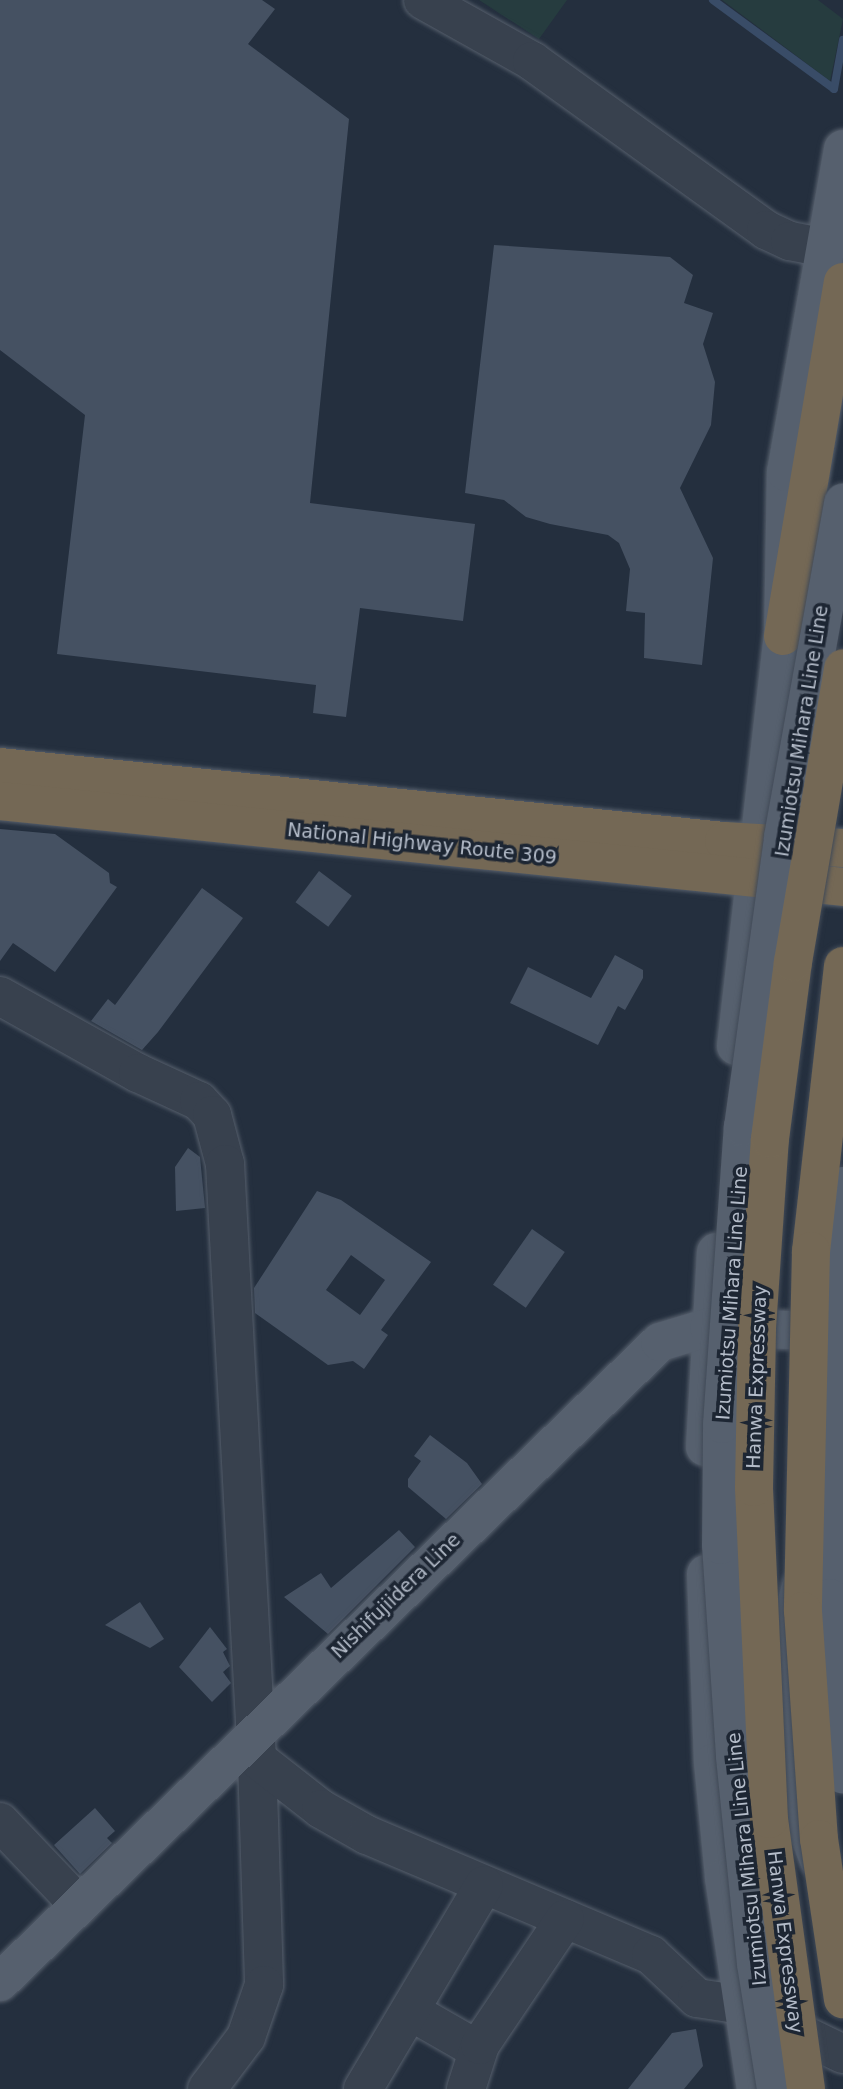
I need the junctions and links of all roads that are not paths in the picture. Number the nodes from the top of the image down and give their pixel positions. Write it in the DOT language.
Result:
graph roads {
  1 [pos="423,0"];
  2 [pos="843,149"];
  3 [pos="825,248"];
  4 [pos="843,282"];
  5 [pos="843,394"];
  6 [pos="843,502"];
  7 [pos="799,637"];
  8 [pos="843,668"];
  9 [pos="0,767"];
  10 [pos="0,801"];
  11 [pos="843,848"];
  12 [pos="755,862"];
  13 [pos="843,887"];
  14 [pos="843,966"];
  15 [pos="0,996"];
  16 [pos="843,1186"];
  17 [pos="709,1327"];
  18 [pos="843,1332"];
  19 [pos="843,1480"];
  20 [pos="256,1746"];
  21 [pos="843,1775"];
  22 [pos="0,1822"];
  23 [pos="484,1885"];
  24 [pos="843,1898"];
  25 [pos="79,1905"];
  26 [pos="565,1919"];
  27 [pos="0,1982"];
  28 [pos="843,1999"];
  29 [pos="742,2006"];
  30 [pos="410,2011"];
  31 [pos="478,2050"];
  32 [pos="843,2054"];
  33 [pos="215,2087"];
  34 [pos="363,2089"];
  35 [pos="466,2089"];
  36 [pos="756,2089"];
  37 [pos="776,2089"];
  38 [pos="806,2089"];
  1 -- 3 [label="street"];
  2 -- 3 [label="main road"];
  3 -- 7 [label="main road"];
  4 -- 7 [label="highway"];
  5 -- 7 [label="highway, bridge"];
  6 -- 7 [label="main road, Izumiotsu Mihara Line Line, bridge"];
  7 -- 12 [label="main road"];
  7 -- 37 [label="main road, Izumiotsu Mihara Line Line, bridge"];
  8 -- 38 [label="highway, Hanwa Expressway, bridge"];
  9 -- 12 [label="highway, National Highway Route 309"];
  10 -- 12 [label="highway, National Highway Route 309"];
  11 -- 12 [label="highway, National Highway Route 309"];
  12 -- 13 [label="highway, National Highway Route 309"];
  12 -- 17 [label="main road"];
  14 -- 28 [label="highway, bridge"];
  15 -- 20 [label="street"];
  16 -- 21 [label="main road, bridge"];
  17 -- 18 [label="main road, Nishifujiidera Line"];
  17 -- 20 [label="main road, Nishifujiidera Line"];
  17 -- 29 [label="main road"];
  19 -- 24 [label="main road"];
  20 -- 23 [label="street"];
  20 -- 25 [label="main road, Nishifujiidera Line"];
  20 -- 33 [label="street"];
  22 -- 25 [label="street"];
  23 -- 26 [label="street"];
  23 -- 30 [label="street"];
  25 -- 27 [label="main road, Nishifujiidera Line"];
  26 -- 29 [label="street"];
  26 -- 31 [label="street"];
  29 -- 32 [label="street"];
  29 -- 36 [label="main road"];
  30 -- 31 [label="street"];
  30 -- 34 [label="street"];
  31 -- 35 [label="street"];
}
